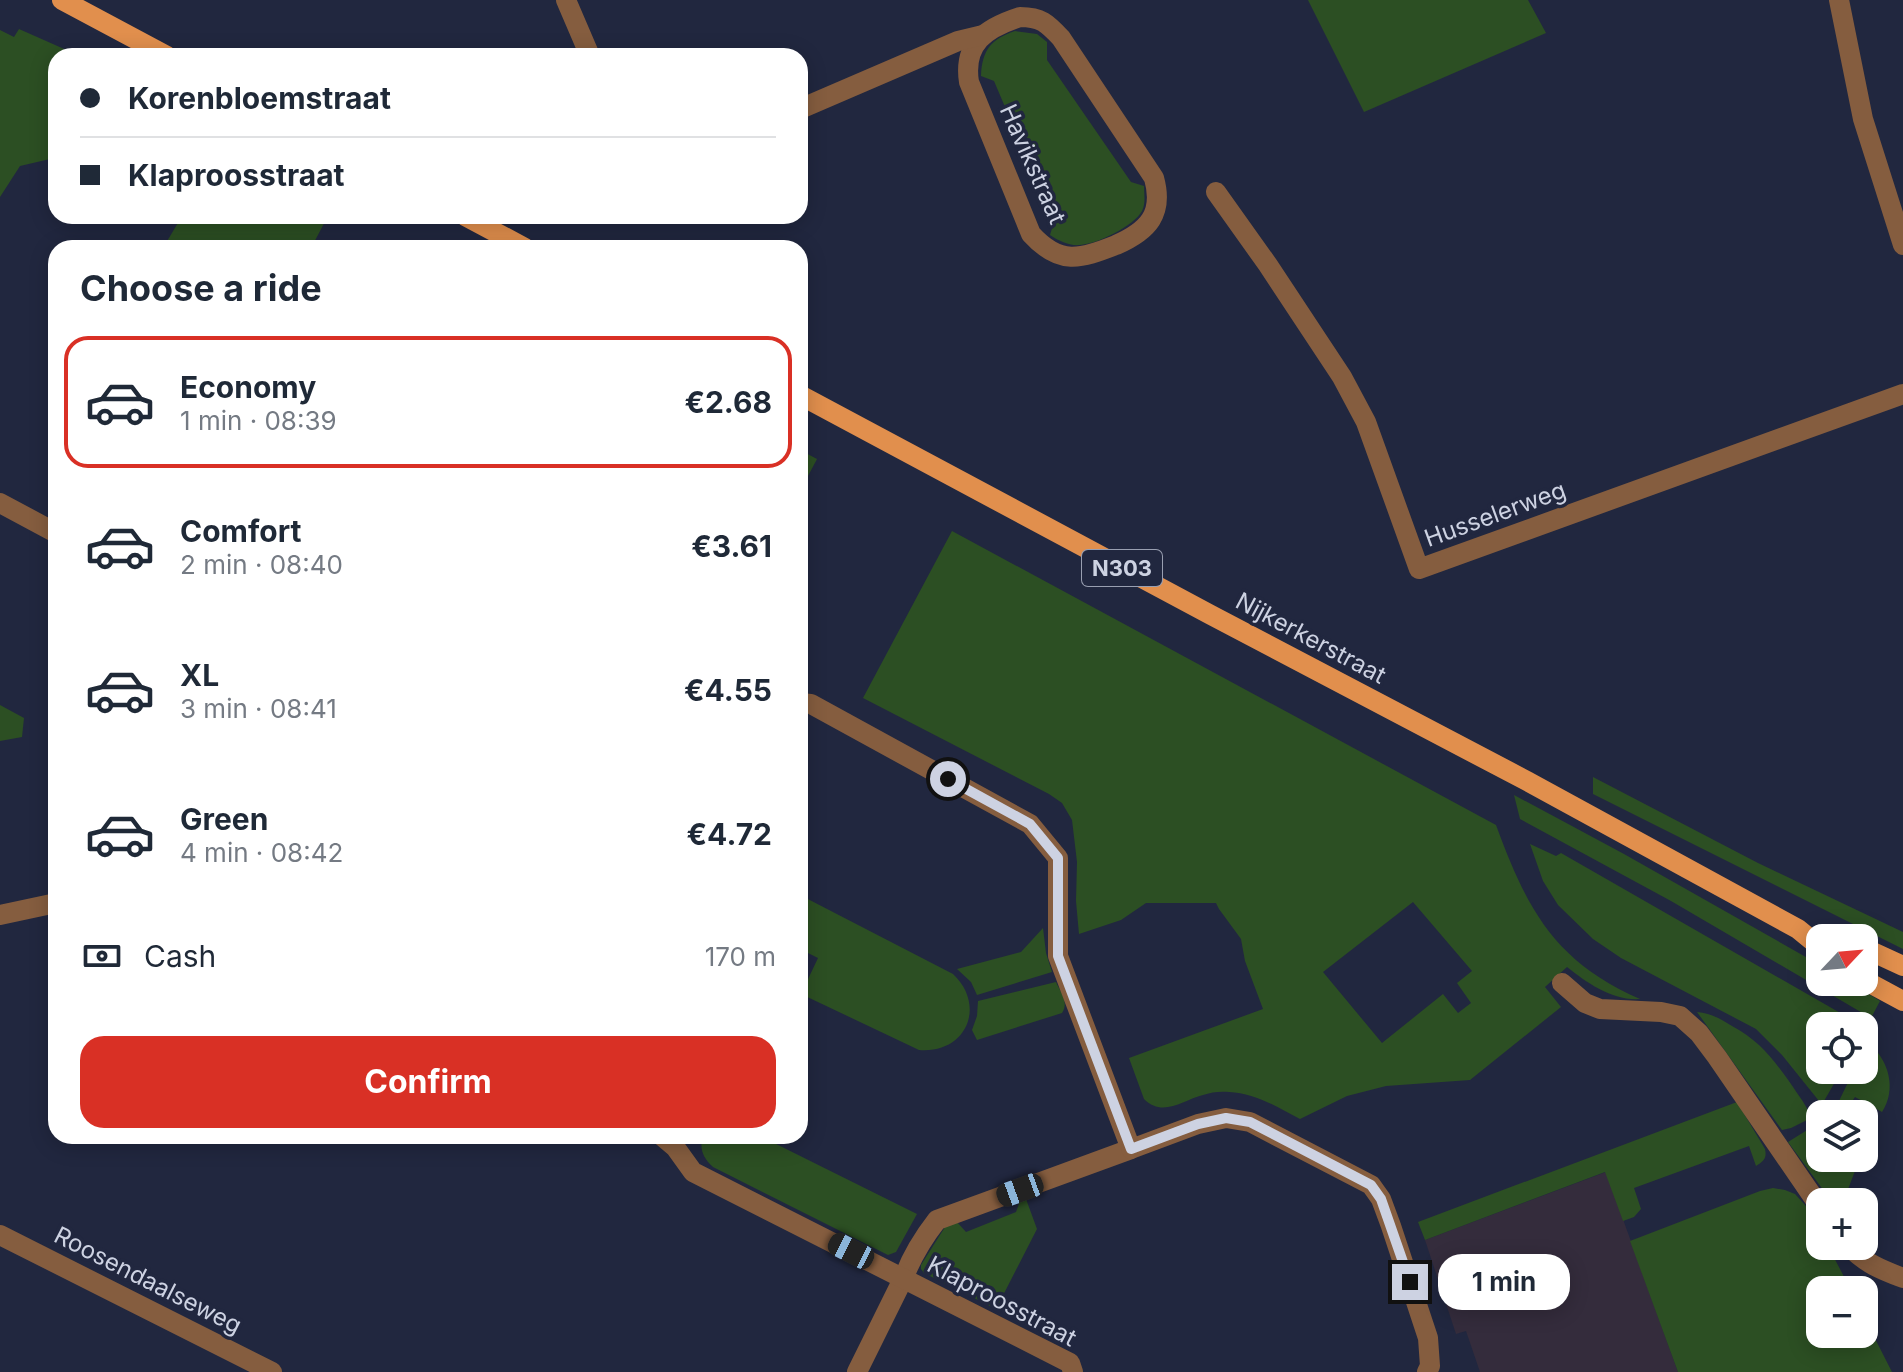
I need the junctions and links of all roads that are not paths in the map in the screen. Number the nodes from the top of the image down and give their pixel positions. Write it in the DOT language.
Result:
graph roads {
  1 [pos="62,0"];
  2 [pos="566,0"];
  3 [pos="1839,0"];
  4 [pos="1032,9"];
  5 [pos="983,35"];
  6 [pos="152,48"];
  7 [pos="587,48"];
  8 [pos="808,106"];
  9 [pos="1216,192"];
  10 [pos="480,224"];
  11 [pos="510,240"];
  12 [pos="1903,245"];
  13 [pos="1903,394"];
  14 [pos="808,399"];
  15 [pos="0,503"];
  16 [pos="48,529"];
  17 [pos="808,704"];
  18 [pos="48,905"];
  19 [pos="0,915"];
  20 [pos="1798,929"];
  21 [pos="1806,931"];
  22 [pos="1806,936"];
  23 [pos="1878,954"];
  24 [pos="1903,966"];
  25 [pos="1562,983"];
  26 [pos="1878,988"];
  27 [pos="1903,1001"];
  28 [pos="671,1144"];
  29 [pos="1131,1149"];
  30 [pos="1807,1188"];
  31 [pos="0,1235"];
  32 [pos="1863,1260"];
  33 [pos="904,1277"];
  34 [pos="1903,1278"];
  35 [pos="246,1366"];
  36 [pos="272,1372"];
  37 [pos="857,1372"];
  38 [pos="1073,1372"];
  39 [pos="1427,1372"];
  1 -- 6 [label="main road"];
  2 -- 7 [label="street"];
  3 -- 12 [label="street"];
  4 -- 5 [label="street, Havikstraat"];
  4 -- 5 [label="street, Havikstraat"];
  5 -- 8 [label="street"];
  9 -- 13 [label="street, Husselerweg"];
  10 -- 11 [label="main road"];
  14 -- 20 [label="main road, Nijkerkerstraat / N303"];
  15 -- 16 [label="street"];
  17 -- 29 [label="street"];
  18 -- 19 [label="street"];
  20 -- 21 [label="main road, Nijkerkerstraat / N303"];
  20 -- 22 [label="main road, Nijkerkerstraat / N303"];
  23 -- 24 [label="main road"];
  25 -- 30 [label="street"];
  26 -- 27 [label="main road"];
  28 -- 33 [label="street, Klaproosstraat"];
  29 -- 33 [label="street"];
  29 -- 39 [label="street"];
  31 -- 35 [label="street, Roosendaalseweg"];
  32 -- 34 [label="street"];
  33 -- 37 [label="street"];
  33 -- 38 [label="street, Klaproosstraat"];
  35 -- 36 [label="street, Roosendaalseweg"];
}
